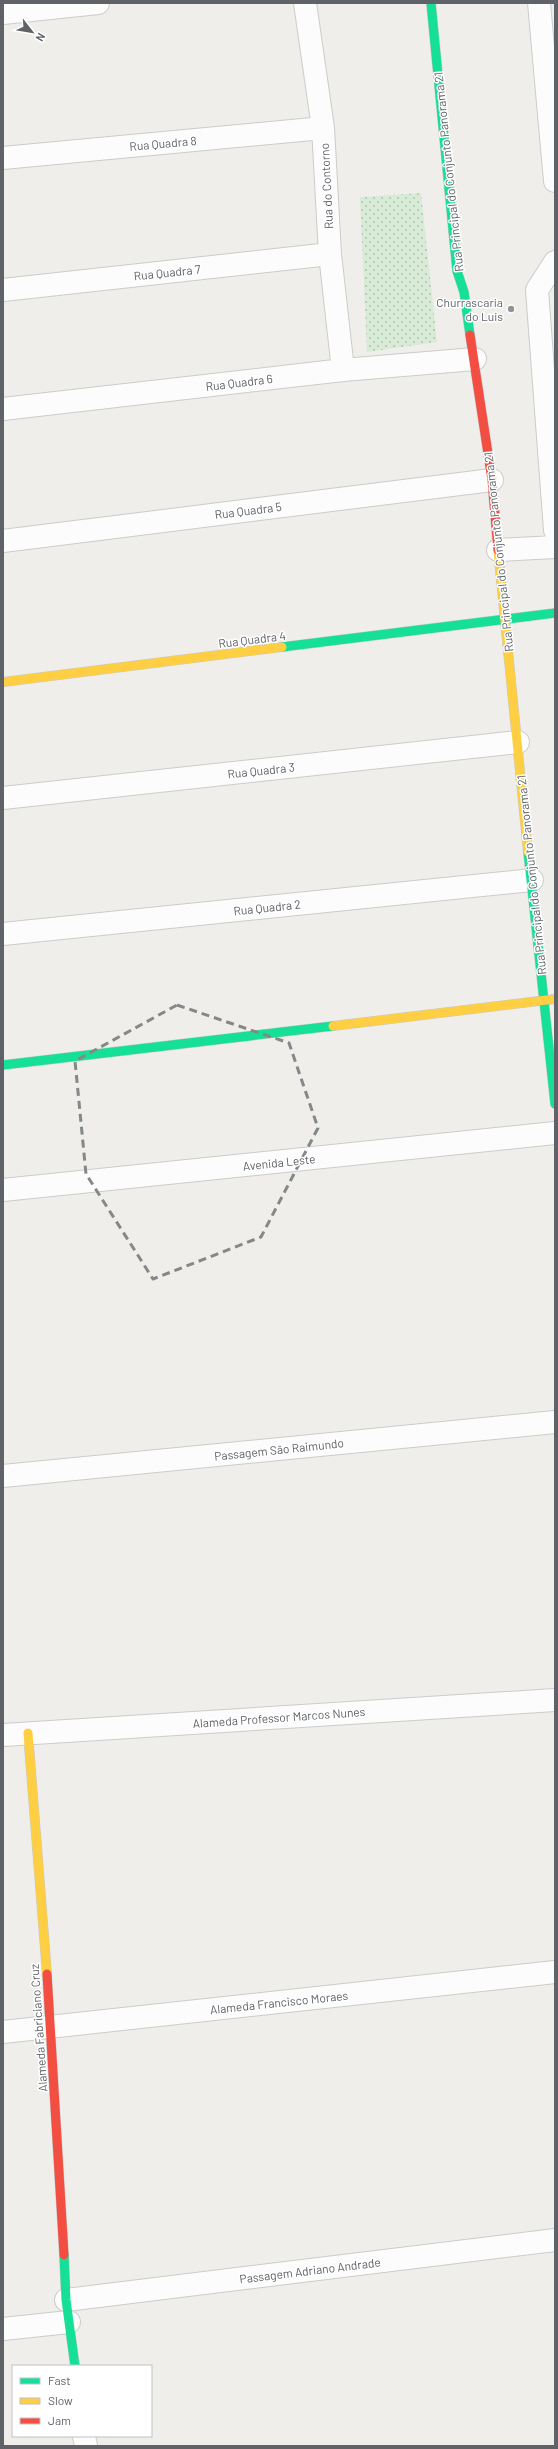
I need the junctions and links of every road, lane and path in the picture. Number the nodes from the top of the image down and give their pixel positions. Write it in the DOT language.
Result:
graph roads {
  1 [pos="98,3"];
  2 [pos="305,3"];
  3 [pos="431,3"];
  4 [pos="539,3"];
  5 [pos="3,12"];
  6 [pos="323,128"];
  7 [pos="3,158"];
  8 [pos="555,181"];
  9 [pos="330,254"];
  10 [pos="555,262"];
  11 [pos="3,290"];
  12 [pos="546,290"];
  13 [pos="474,359"];
  14 [pos="343,370"];
  15 [pos="3,409"];
  16 [pos="551,418"];
  17 [pos="492,480"];
  18 [pos="555,530"];
  19 [pos="3,541"];
  20 [pos="555,547"];
  21 [pos="498,550"];
  22 [pos="555,613"];
  23 [pos="504,620"];
  24 [pos="3,682"];
  25 [pos="518,742"];
  26 [pos="3,798"];
  27 [pos="532,880"];
  28 [pos="3,934"];
  29 [pos="555,999"];
  30 [pos="543,1001"];
  31 [pos="3,1065"];
  32 [pos="553,1065"];
  33 [pos="555,1104"];
  34 [pos="555,1133"];
  35 [pos="3,1190"];
  36 [pos="555,1422"];
  37 [pos="3,1476"];
  38 [pos="555,1700"];
  39 [pos="28,1733"];
  40 [pos="3,1735"];
  41 [pos="555,1972"];
  42 [pos="51,2028"];
  43 [pos="3,2032"];
  44 [pos="555,2240"];
  45 [pos="66,2300"];
  46 [pos="69,2322"];
  47 [pos="3,2329"];
  48 [pos="75,2365"];
  1 -- 5 [label="street"];
  2 -- 6 [label="street, Rua do Contorno"];
  3 -- 13 [label="street, Rua Principal do Conjunto Panorama 21"];
  4 -- 8 [label="street"];
  6 -- 7 [label="street, Rua Quadra 8"];
  6 -- 9 [label="street, Rua do Contorno"];
  9 -- 11 [label="street, Rua Quadra 7"];
  9 -- 14 [label="street, Rua do Contorno"];
  10 -- 12 [label="street"];
  12 -- 16 [label="street"];
  13 -- 14 [label="street, Rua Quadra 6"];
  13 -- 17 [label="street, Rua Principal do Conjunto Panorama 21"];
  14 -- 15 [label="street, Rua Quadra 6"];
  16 -- 18 [label="street"];
  17 -- 19 [label="street, Rua Quadra 5"];
  17 -- 21 [label="street, Rua Principal do Conjunto Panorama 21"];
  20 -- 21 [label="street"];
  21 -- 23 [label="street, Rua Principal do Conjunto Panorama 21"];
  22 -- 23 [label="street"];
  23 -- 24 [label="street, Rua Quadra 4"];
  23 -- 25 [label="street, Rua Principal do Conjunto Panorama 21"];
  25 -- 26 [label="street, Rua Quadra 3"];
  25 -- 27 [label="street, Rua Principal do Conjunto Panorama 21"];
  27 -- 28 [label="street, Rua Quadra 2"];
  27 -- 30 [label="street, Rua Principal do Conjunto Panorama 21"];
  29 -- 30 [label="street"];
  30 -- 31 [label="street"];
  30 -- 32 [label="street, Rua Principal do Conjunto Panorama 21"];
  32 -- 33 [label="street, Rua Principal do Conjunto Panorama 21"];
  34 -- 35 [label="street, Avenida Leste"];
  36 -- 37 [label="street, Passagem São Raimundo"];
  38 -- 39 [label="street, Alameda Professor Marcos Nunes"];
  39 -- 40 [label="street, Alameda Professor Marcos Nunes"];
  39 -- 42 [label="street, Alameda Fabriciano Cruz"];
  41 -- 42 [label="street, Alameda Francisco Moraes"];
  42 -- 43 [label="street, Alameda Francisco Moraes"];
  42 -- 45 [label="street, Alameda Fabriciano Cruz"];
  44 -- 45 [label="street, Passagem Adriano Andrade"];
  45 -- 46 [label="street, Alameda Fabriciano Cruz"];
  46 -- 47 [label="street"];
  46 -- 48 [label="street"];
}
